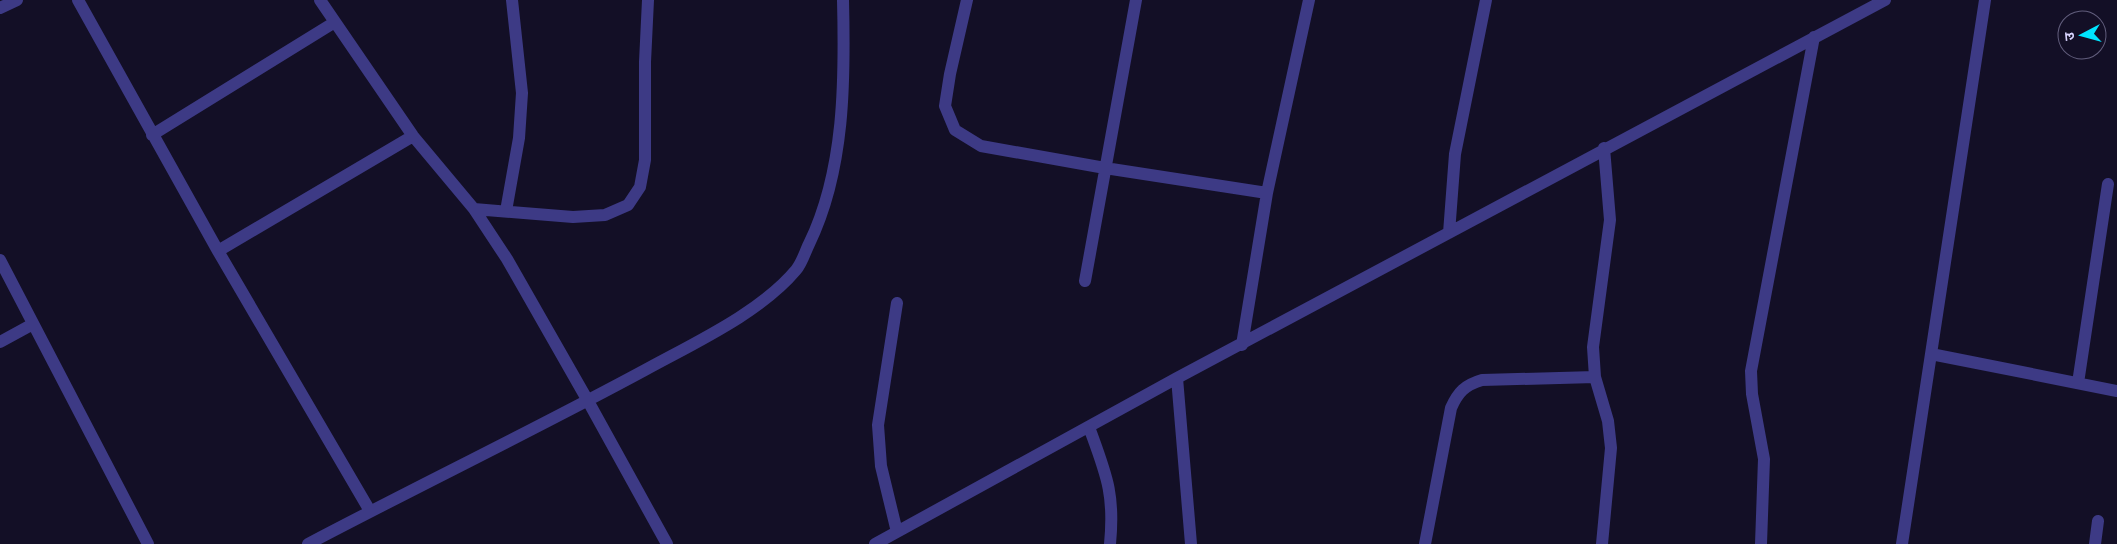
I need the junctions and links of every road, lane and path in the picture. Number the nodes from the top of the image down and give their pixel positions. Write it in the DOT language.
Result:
graph roads {
  1 [pos="17,0"];
  2 [pos="78,0"];
  3 [pos="320,0"];
  4 [pos="512,0"];
  5 [pos="648,0"];
  6 [pos="843,0"];
  7 [pos="967,0"];
  8 [pos="1136,0"];
  9 [pos="1309,0"];
  10 [pos="1486,0"];
  11 [pos="1885,0"];
  12 [pos="1985,0"];
  13 [pos="0,8"];
  14 [pos="335,22"];
  15 [pos="1814,38"];
  16 [pos="152,135"];
  17 [pos="413,136"];
  18 [pos="1604,148"];
  19 [pos="1105,168"];
  20 [pos="2108,184"];
  21 [pos="1267,193"];
  22 [pos="474,209"];
  23 [pos="506,211"];
  24 [pos="1449,233"];
  25 [pos="218,252"];
  26 [pos="0,260"];
  27 [pos="1085,281"];
  28 [pos="897,303"];
  29 [pos="33,324"];
  30 [pos="0,342"];
  31 [pos="1242,345"];
  32 [pos="1931,354"];
  33 [pos="1595,377"];
  34 [pos="1176,378"];
  35 [pos="2078,383"];
  36 [pos="2117,390"];
  37 [pos="588,401"];
  38 [pos="1089,427"];
  39 [pos="370,511"];
  40 [pos="2098,521"];
  41 [pos="897,532"];
  42 [pos="148,544"];
  43 [pos="308,544"];
  44 [pos="667,544"];
  45 [pos="874,544"];
  46 [pos="1110,544"];
  47 [pos="1191,544"];
  48 [pos="1425,544"];
  49 [pos="1602,544"];
  50 [pos="1761,544"];
  51 [pos="1902,544"];
  52 [pos="2094,544"];
  1 -- 13 [label="street"];
  2 -- 16 [label="street"];
  3 -- 14 [label="street"];
  4 -- 23 [label="street"];
  5 -- 23 [label="street"];
  6 -- 37 [label="street"];
  7 -- 19 [label="street"];
  8 -- 19 [label="street"];
  9 -- 21 [label="street"];
  10 -- 24 [label="street"];
  11 -- 15 [label="street"];
  12 -- 32 [label="street"];
  14 -- 16 [label="street"];
  14 -- 17 [label="street"];
  15 -- 18 [label="street"];
  15 -- 50 [label="street"];
  16 -- 25 [label="street"];
  17 -- 22 [label="street"];
  17 -- 25 [label="street"];
  18 -- 24 [label="street"];
  18 -- 33 [label="street"];
  19 -- 21 [label="street"];
  19 -- 27 [label="street"];
  20 -- 35 [label="street"];
  21 -- 31 [label="street"];
  22 -- 23 [label="street"];
  22 -- 37 [label="street"];
  24 -- 31 [label="street"];
  25 -- 39 [label="street"];
  26 -- 29 [label="street"];
  28 -- 41 [label="street"];
  29 -- 30 [label="street"];
  29 -- 42 [label="street"];
  31 -- 34 [label="street"];
  32 -- 35 [label="street"];
  32 -- 51 [label="street"];
  33 -- 48 [label="street"];
  33 -- 49 [label="street"];
  34 -- 38 [label="street"];
  34 -- 47 [label="street"];
  35 -- 36 [label="street"];
  37 -- 39 [label="street"];
  37 -- 44 [label="street"];
  38 -- 41 [label="street"];
  38 -- 46 [label="street"];
  39 -- 43 [label="street"];
  40 -- 52 [label="street"];
  41 -- 45 [label="street"];
}
